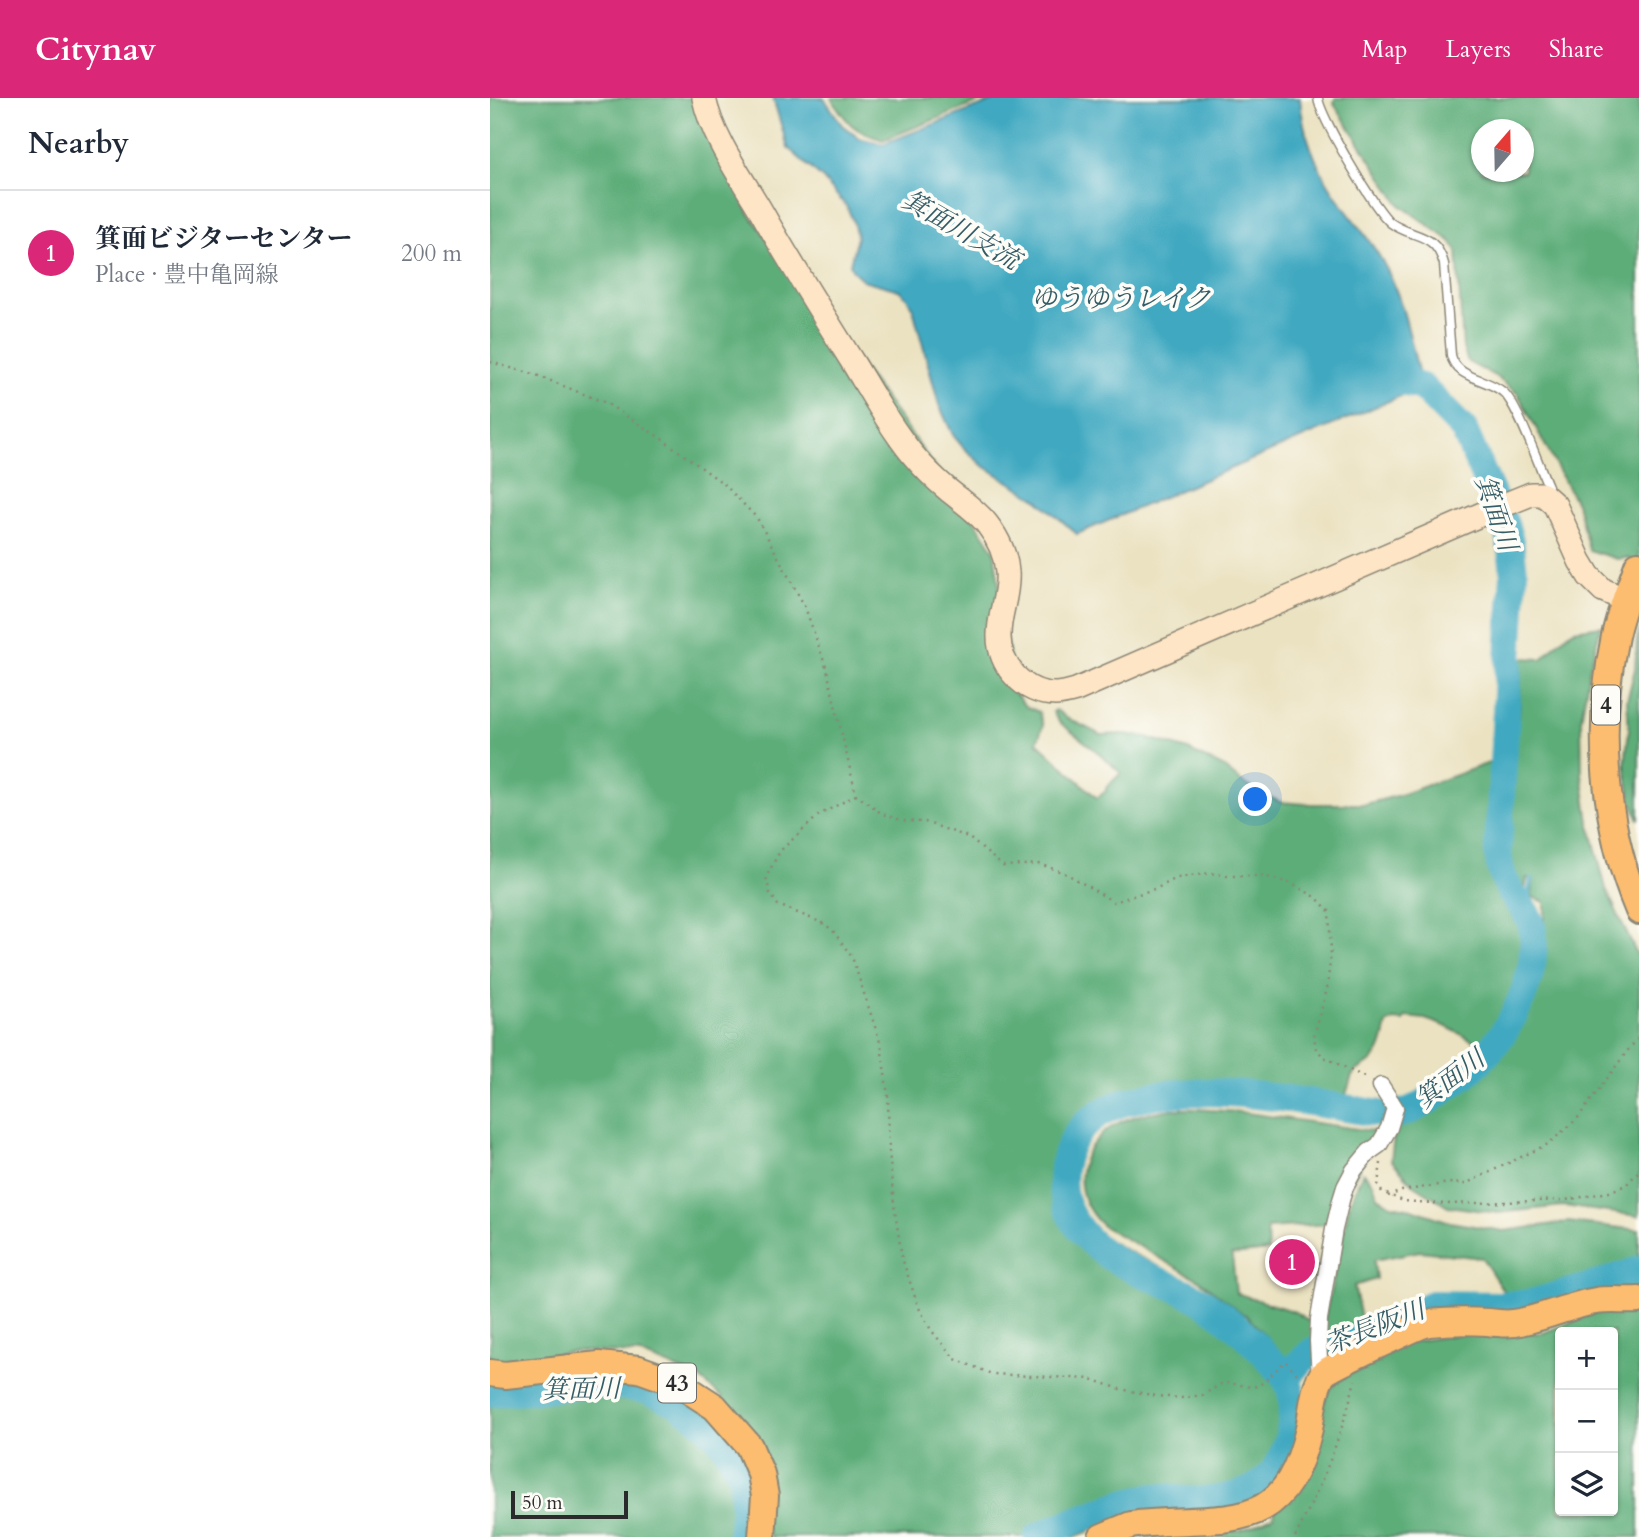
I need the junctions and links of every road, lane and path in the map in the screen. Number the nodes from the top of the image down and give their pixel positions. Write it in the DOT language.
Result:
graph roads {
  1 [pos="704,98"];
  2 [pos="1318,98"];
  3 [pos="490,362"];
  4 [pos="1545,496"];
  5 [pos="1638,565"];
  6 [pos="1625,604"];
  7 [pos="856,795"];
  8 [pos="1639,911"];
  9 [pos="1639,1038"];
  10 [pos="1381,1086"];
  11 [pos="1382,1161"];
  12 [pos="1639,1171"];
  13 [pos="1388,1196"];
  14 [pos="1639,1300"];
  15 [pos="1363,1353"];
  16 [pos="1313,1362"];
  17 [pos="490,1373"];
  18 [pos="762,1537"];
  19 [pos="1102,1537"];
  20 [pos="1295,1537"];
  1 -- 4 [label="street"];
  2 -- 4 [label="lane"];
  3 -- 7 [label="path"];
  4 -- 6 [label="street"];
  5 -- 6 [label="main road, 4"];
  6 -- 8 [label="main road, 4"];
  7 -- 10 [label="path"];
  7 -- 16 [label="path"];
  9 -- 13 [label="path"];
  10 -- 16 [label="street"];
  11 -- 13 [label="path"];
  12 -- 13 [label="path"];
  14 -- 15 [label="main road"];
  15 -- 16 [label="main road"];
  15 -- 20 [label="path"];
  16 -- 19 [label="main road"];
  17 -- 18 [label="main road, 43"];
}
